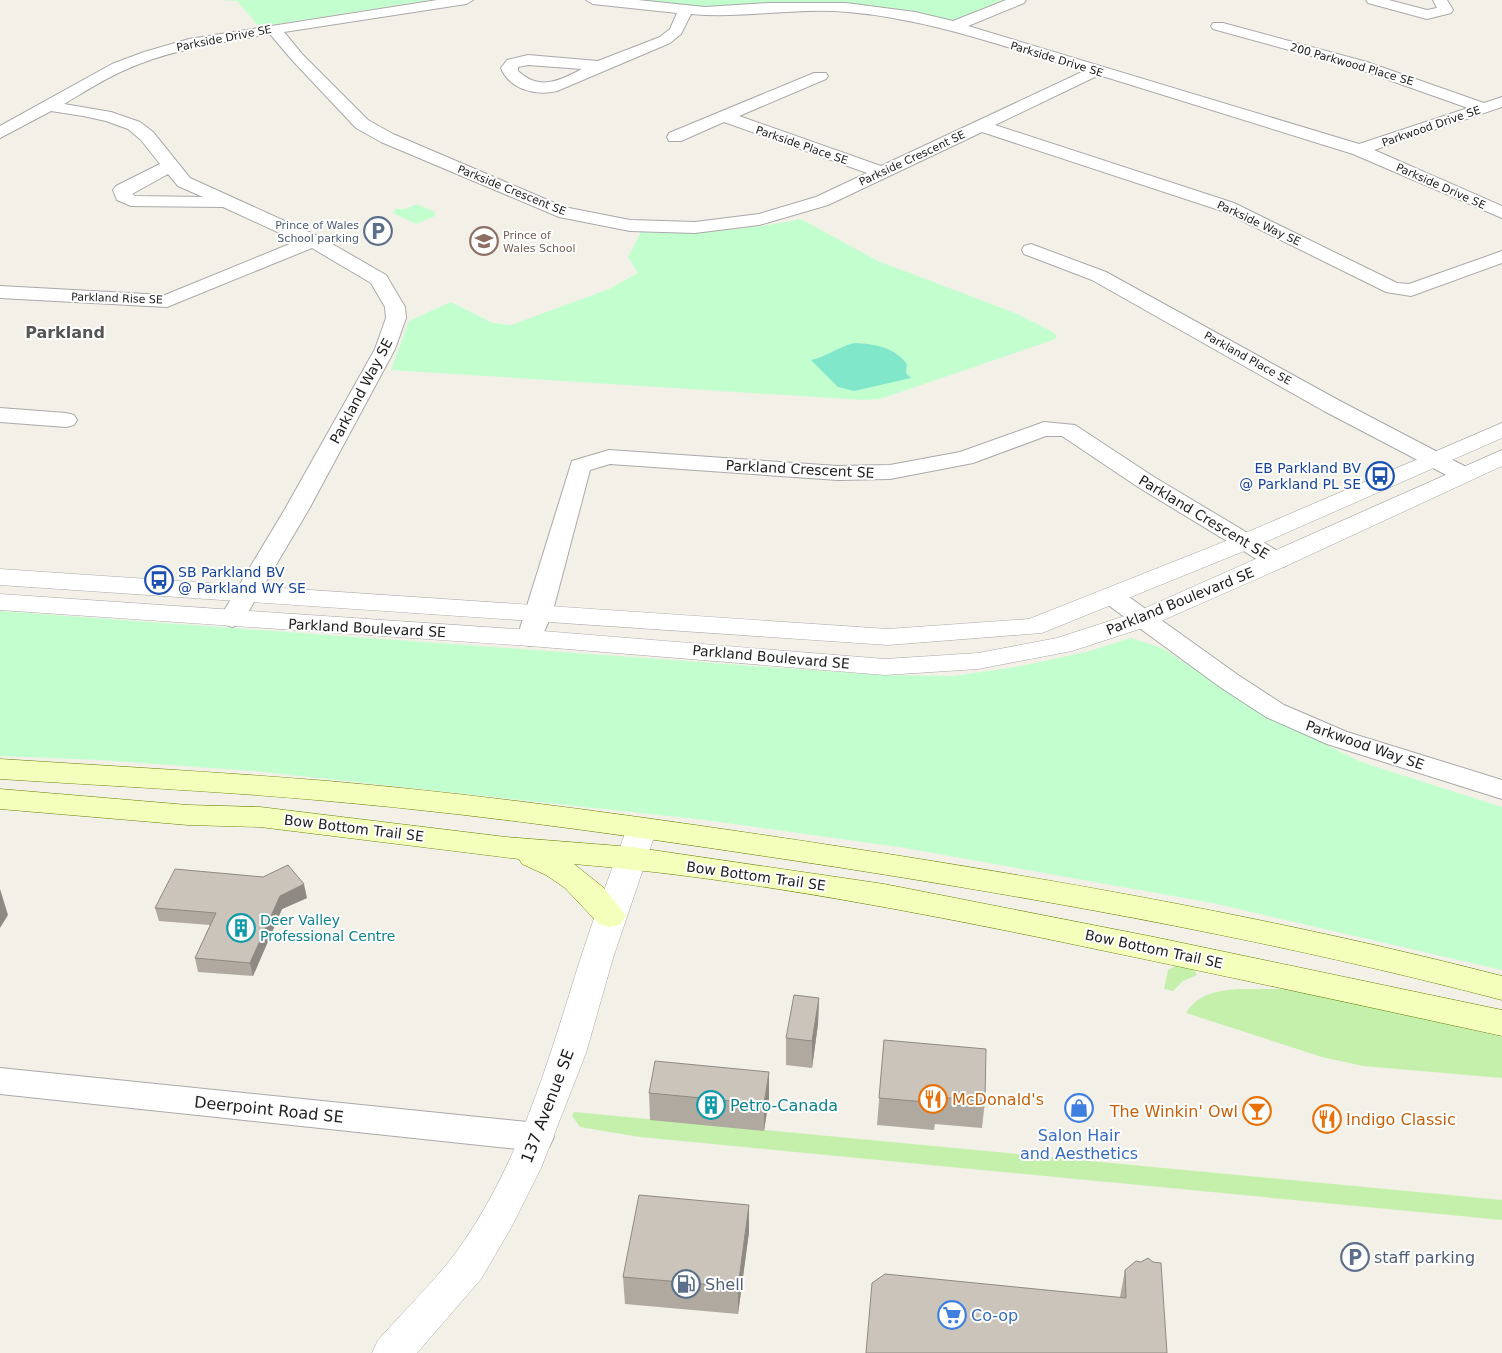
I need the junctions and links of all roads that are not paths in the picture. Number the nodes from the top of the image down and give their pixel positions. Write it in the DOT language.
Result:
graph roads {
  1 [pos="466,0"];
  2 [pos="593,0"];
  3 [pos="1019,0"];
  4 [pos="1373,0"];
  5 [pos="1440,0"];
  6 [pos="686,10"];
  7 [pos="954,26"];
  8 [pos="1218,26"];
  9 [pos="274,28"];
  10 [pos="600,66"];
  11 [pos="1096,71"];
  12 [pos="820,76"];
  13 [pos="1502,102"];
  14 [pos="48,106"];
  15 [pos="1484,108"];
  16 [pos="722,116"];
  17 [pos="981,126"];
  18 [pos="0,133"];
  19 [pos="674,137"];
  20 [pos="1359,150"];
  21 [pos="169,167"];
  22 [pos="881,172"];
  23 [pos="230,203"];
  24 [pos="1502,213"];
  25 [pos="313,241"];
  26 [pos="1031,250"];
  27 [pos="1502,257"];
  28 [pos="0,292"];
  29 [pos="0,415"];
  30 [pos="66,420"];
  31 [pos="1502,430"];
  32 [pos="1502,457"];
  33 [pos="1434,460"];
  34 [pos="1462,474"];
  35 [pos="1245,542"];
  36 [pos="1277,561"];
  37 [pos="0,577"];
  38 [pos="249,594"];
  39 [pos="1113,597"];
  40 [pos="0,602"];
  41 [pos="232,619"];
  42 [pos="1143,619"];
  43 [pos="535,626"];
  44 [pos="0,769"];
  45 [pos="1502,790"];
  46 [pos="0,799"];
  47 [pos="642,828"];
  48 [pos="506,847"];
  49 [pos="632,858"];
  50 [pos="610,916"];
  51 [pos="1502,988"];
  52 [pos="1502,1024"];
  53 [pos="0,1081"];
  54 [pos="537,1137"];
  55 [pos="392,1353"];
  1 -- 9 [label="street, Parkside Drive SE"];
  2 -- 6 [label="street, Parkside Drive SE"];
  3 -- 7 [label="street"];
  4 -- 5 [label="street"];
  6 -- 7 [label="street, Parkside Drive SE"];
  6 -- 10 [label="street"];
  7 -- 11 [label="street, Parkside Drive SE"];
  8 -- 15 [label="street, 200 Parkwood Place SE"];
  9 -- 14 [label="street, Parkside Drive SE"];
  9 -- 22 [label="street, Parkside Crescent SE"];
  10 -- 10 [label="street"];
  11 -- 17 [label="street, Parkside Crescent SE"];
  11 -- 20 [label="street, Parkside Drive SE"];
  12 -- 16 [label="street, Parkside Place SE"];
  13 -- 15 [label="street, Parkwood Drive SE"];
  14 -- 18 [label="street, Parkside Drive SE"];
  14 -- 21 [label="street, Parkland Way SE"];
  15 -- 20 [label="street, Parkwood Drive SE"];
  16 -- 19 [label="street, Parkside Place SE"];
  16 -- 22 [label="street, Parkside Place SE"];
  17 -- 22 [label="street, Parkside Crescent SE"];
  17 -- 27 [label="street, Parkside Way SE"];
  20 -- 24 [label="street, Parkside Drive SE"];
  21 -- 23 [label="street, Parkland Way SE"];
  21 -- 23 [label="street, Parkland Way SE"];
  23 -- 25 [label="street, Parkland Way SE"];
  25 -- 28 [label="street, Parkland Rise SE"];
  25 -- 38 [label="street, Parkland Way SE"];
  26 -- 33 [label="street, Parkland Place SE"];
  29 -- 30 [label="street"];
  31 -- 33 [label="street, Parkland Boulevard SE"];
  32 -- 34 [label="street, Parkland Boulevard SE"];
  33 -- 34 [label="street, Parkland Place SE"];
  33 -- 35 [label="street, Parkland Boulevard SE"];
  34 -- 36 [label="street, Parkland Boulevard SE"];
  35 -- 36 [label="street, Parkland Crescent SE"];
  35 -- 39 [label="street, Parkland Boulevard SE"];
  35 -- 43 [label="street, Parkland Crescent SE"];
  36 -- 42 [label="street, Parkland Boulevard SE"];
  37 -- 38 [label="street, Parkland Boulevard SE"];
  38 -- 41 [label="street, Parkland Way SE"];
  38 -- 43 [label="street, Parkland Boulevard SE"];
  39 -- 42 [label="street, Parkwood Way SE"];
  39 -- 43 [label="street, Parkland Boulevard SE"];
  40 -- 41 [label="street, Parkland Boulevard SE"];
  41 -- 43 [label="street, Parkland Boulevard SE"];
  42 -- 43 [label="street, Parkland Boulevard SE"];
  42 -- 45 [label="street, Parkwood Way SE"];
  44 -- 47 [label="main road"];
  46 -- 48 [label="main road, Bow Bottom Trail SE"];
  47 -- 49 [label="street, 137 Avenue SE"];
  47 -- 51 [label="main road"];
  48 -- 49 [label="main road, Bow Bottom Trail SE"];
  48 -- 50 [label="main road"];
  49 -- 50 [label="street, 137 Avenue SE"];
  49 -- 52 [label="main road, Bow Bottom Trail SE"];
  50 -- 54 [label="street, 137 Avenue SE"];
  53 -- 54 [label="street, Deerpoint Road SE"];
  54 -- 55 [label="street, 137 Avenue SE"];
}
